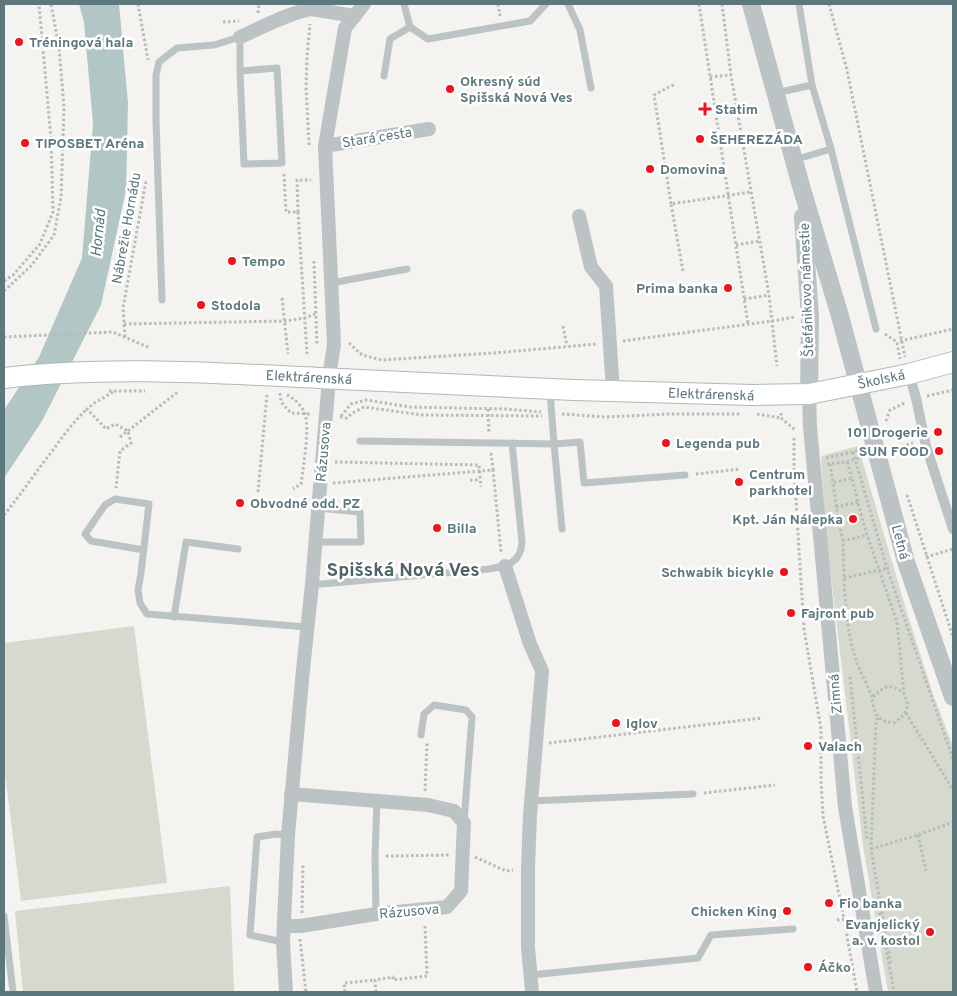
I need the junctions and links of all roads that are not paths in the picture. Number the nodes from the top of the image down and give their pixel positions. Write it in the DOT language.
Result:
graph roads {
  1 [pos="364,4"];
  2 [pos="404,4"];
  3 [pos="546,4"];
  4 [pos="568,4"];
  5 [pos="751,4"];
  6 [pos="799,4"];
  7 [pos="354,16"];
  8 [pos="410,27"];
  9 [pos="240,38"];
  10 [pos="240,71"];
  11 [pos="384,76"];
  12 [pos="812,85"];
  13 [pos="591,88"];
  14 [pos="775,93"];
  15 [pos="429,129"];
  16 [pos="325,146"];
  17 [pos="831,149"];
  18 [pos="794,160"];
  19 [pos="801,186"];
  20 [pos="579,216"];
  21 [pos="407,269"];
  22 [pos="331,283"];
  23 [pos="162,300"];
  24 [pos="876,329"];
  25 [pos="953,362"];
  26 [pos="906,374"];
  27 [pos="4,378"];
  28 [pos="329,378"];
  29 [pos="859,384"];
  30 [pos="550,388"];
  31 [pos="614,391"];
  32 [pos="809,394"];
  33 [pos="360,441"];
  34 [pos="512,443"];
  35 [pos="554,444"];
  36 [pos="685,475"];
  37 [pos="318,508"];
  38 [pos="562,529"];
  39 [pos="953,529"];
  40 [pos="315,542"];
  41 [pos="238,549"];
  42 [pos="144,550"];
  43 [pos="505,566"];
  44 [pos="312,584"];
  45 [pos="174,617"];
  46 [pos="307,627"];
  47 [pos="953,697"];
  48 [pos="421,735"];
  49 [pos="291,794"];
  50 [pos="693,794"];
  51 [pos="377,800"];
  52 [pos="531,801"];
  53 [pos="464,823"];
  54 [pos="288,835"];
  55 [pos="376,914"];
  56 [pos="4,916"];
  57 [pos="284,926"];
  58 [pos="793,929"];
  59 [pos="283,942"];
  60 [pos="531,975"];
  61 [pos="13,992"];
  62 [pos="286,992"];
  63 [pos="532,992"];
  64 [pos="876,992"];
  1 -- 7 [label="street"];
  2 -- 8 [label="lane"];
  3 -- 8 [label="lane"];
  4 -- 13 [label="lane"];
  5 -- 14 [label="street, Štefánikovo námestie"];
  6 -- 12 [label="lane"];
  7 -- 9 [label="street"];
  7 -- 16 [label="street"];
  8 -- 11 [label="lane"];
  9 -- 10 [label="lane"];
  9 -- 23 [label="lane"];
  10 -- 10 [label="lane"];
  12 -- 14 [label="lane"];
  12 -- 17 [label="lane"];
  14 -- 18 [label="street, Štefánikovo námestie"];
  15 -- 16 [label="street, Stará cesta"];
  16 -- 22 [label="street"];
  17 -- 18 [label="lane"];
  17 -- 24 [label="lane"];
  18 -- 19 [label="street, Štefánikovo námestie"];
  19 -- 29 [label="street, Štefánikovo námestie"];
  19 -- 32 [label="street, Štefánikovo námestie"];
  20 -- 31 [label="street"];
  21 -- 22 [label="lane"];
  22 -- 28 [label="street"];
  25 -- 26 [label="main road, Školská"];
  26 -- 29 [label="main road, Školská"];
  26 -- 39 [label="street"];
  27 -- 28 [label="main road, Elektrárenská"];
  28 -- 30 [label="main road, Elektrárenská"];
  28 -- 37 [label="street, Rázusova"];
  29 -- 32 [label="main road, Školská"];
  29 -- 47 [label="street, Letná"];
  30 -- 31 [label="main road, Elektrárenská"];
  30 -- 35 [label="lane"];
  31 -- 32 [label="main road, Elektrárenská"];
  32 -- 64 [label="street, Zimná"];
  33 -- 34 [label="lane"];
  34 -- 35 [label="lane"];
  34 -- 43 [label="lane"];
  35 -- 36 [label="lane"];
  35 -- 38 [label="lane"];
  37 -- 40 [label="street, Rázusova"];
  37 -- 40 [label="lane"];
  40 -- 44 [label="street, Rázusova"];
  41 -- 45 [label="lane"];
  42 -- 42 [label="lane"];
  42 -- 45 [label="lane"];
  43 -- 44 [label="lane"];
  43 -- 52 [label="street"];
  44 -- 46 [label="street, Rázusova"];
  45 -- 46 [label="lane"];
  46 -- 49 [label="street, Rázusova"];
  48 -- 53 [label="lane"];
  49 -- 51 [label="street"];
  49 -- 54 [label="street, Rázusova"];
  50 -- 52 [label="lane"];
  51 -- 53 [label="street"];
  51 -- 55 [label="lane"];
  52 -- 60 [label="street"];
  53 -- 55 [label="street, Rázusova"];
  54 -- 57 [label="street, Rázusova"];
  54 -- 59 [label="lane"];
  55 -- 57 [label="street, Rázusova"];
  56 -- 61 [label="lane"];
  57 -- 59 [label="street, Rázusova"];
  58 -- 60 [label="lane"];
  59 -- 62 [label="street, Rázusova"];
  60 -- 63 [label="street"];
}
